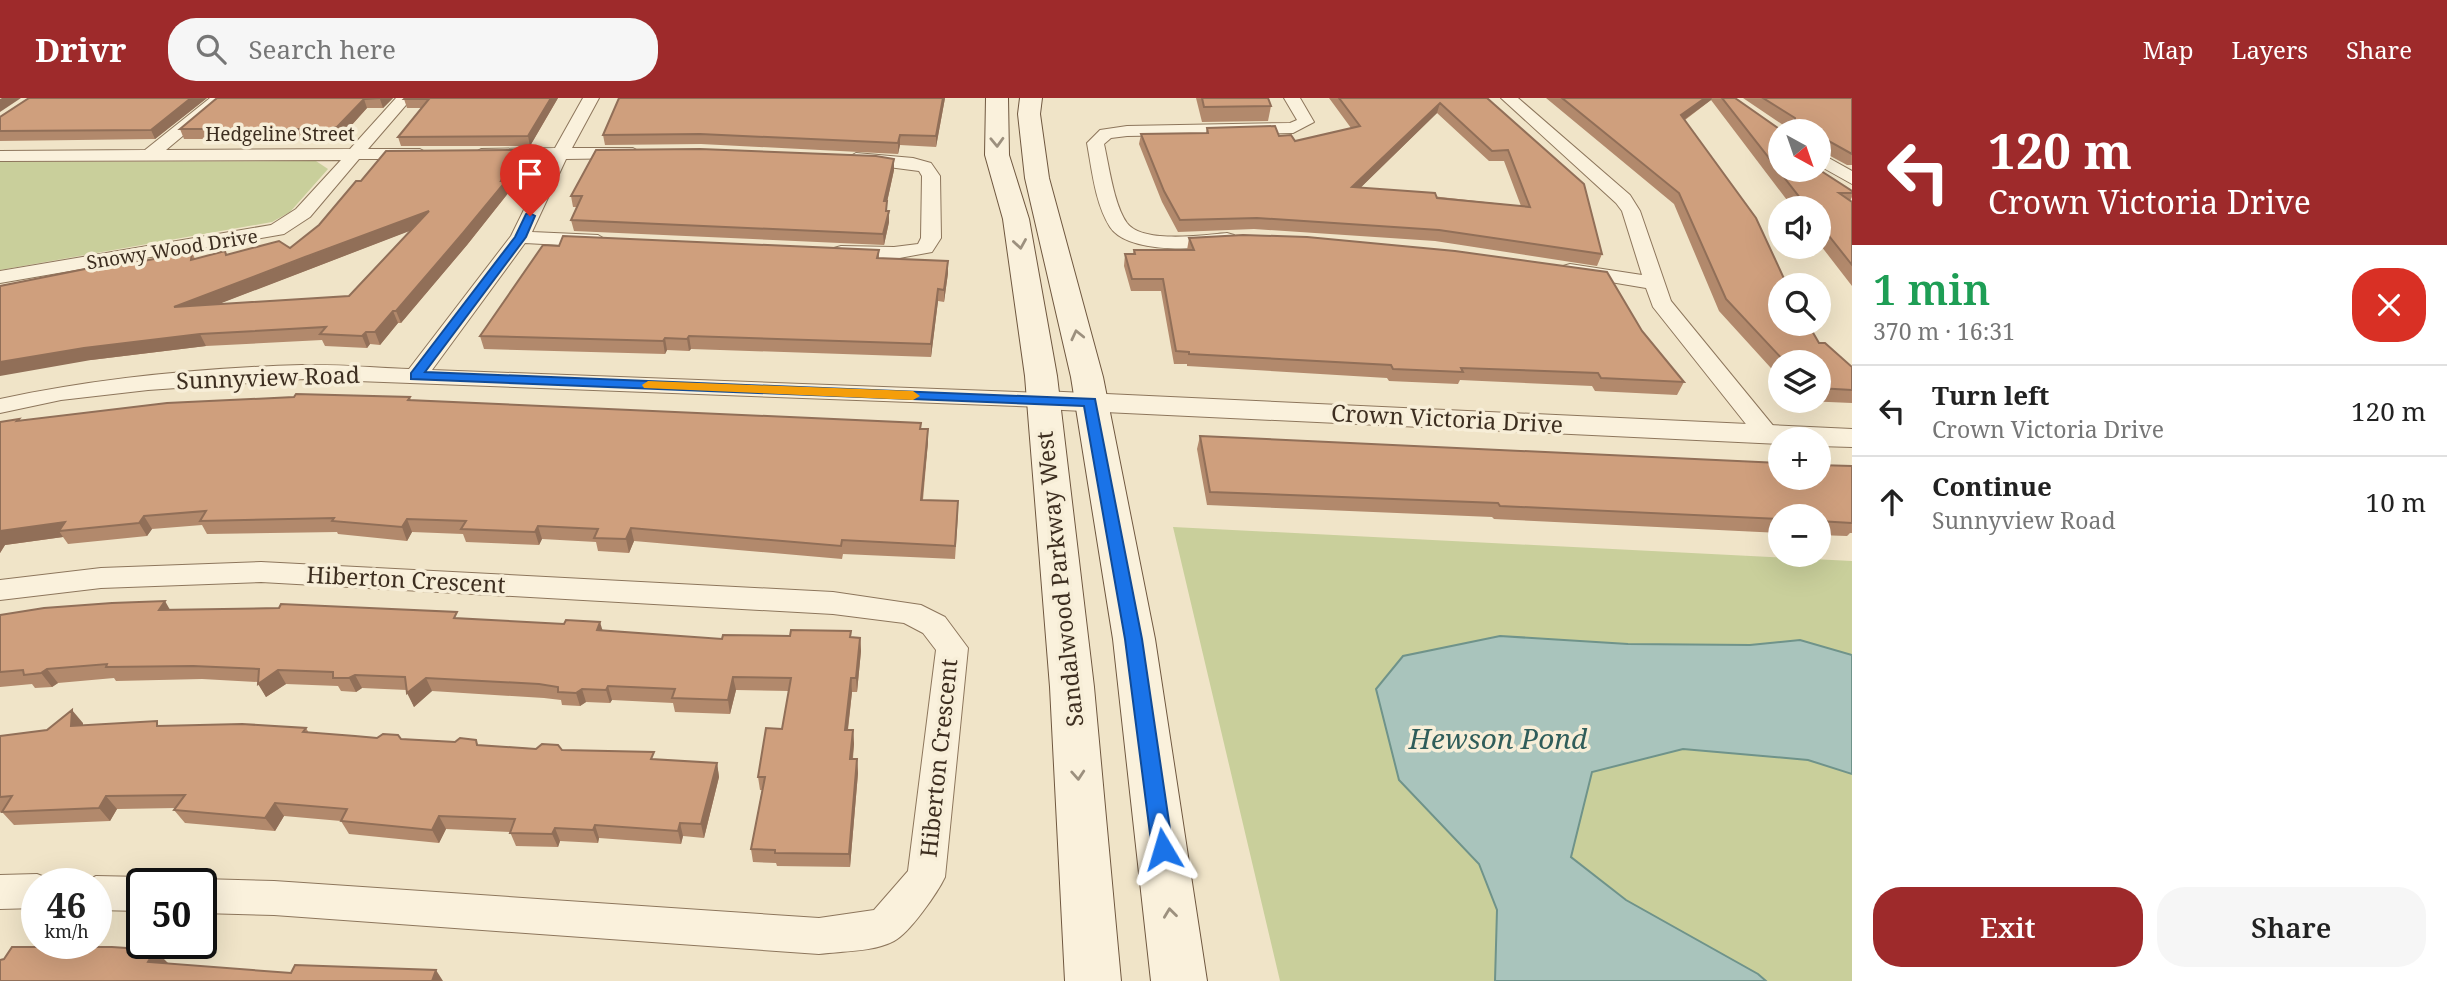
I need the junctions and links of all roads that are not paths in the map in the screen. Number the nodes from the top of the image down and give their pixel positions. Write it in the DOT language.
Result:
graph roads {
  1 [pos="220,98"];
  2 [pos="404,98"];
  3 [pos="591,98"];
  4 [pos="1292,98"];
  5 [pos="1509,98"];
  6 [pos="997,102"];
  7 [pos="1030,106"];
  8 [pos="649,153"];
  9 [pos="354,154"];
  10 [pos="436,154"];
  11 [pos="464,154"];
  12 [pos="560,154"];
  13 [pos="150,155"];
  14 [pos="0,156"];
  15 [pos="836,157"];
  16 [pos="1831,165"];
  17 [pos="1852,179"];
  18 [pos="520,237"];
  19 [pos="1241,239"];
  20 [pos="613,241"];
  21 [pos="824,251"];
  22 [pos="1555,268"];
  23 [pos="0,277"];
  24 [pos="1654,282"];
  25 [pos="416,376"];
  26 [pos="1042,400"];
  27 [pos="1090,402"];
  28 [pos="0,406"];
  29 [pos="1766,433"];
  30 [pos="1852,438"];
  31 [pos="0,590"];
  32 [pos="21,891"];
  33 [pos="0,892"];
  34 [pos="217,896"];
  35 [pos="1093,981"];
  36 [pos="1179,981"];
  1 -- 13 [label="street"];
  2 -- 9 [label="street, Snowy Wood Drive"];
  3 -- 12 [label="street"];
  4 -- 19 [label="street"];
  5 -- 24 [label="street"];
  6 -- 7 [label="main road"];
  6 -- 26 [label="main road, Sandalwood Parkway West, one-way"];
  27 -- 7 [label="main road, one-way"];
  8 -- 12 [label="street"];
  9 -- 10 [label="street, Hedgeline Street"];
  9 -- 13 [label="street, Hedgeline Street"];
  9 -- 23 [label="street, Snowy Wood Drive"];
  11 -- 12 [label="street"];
  12 -- 18 [label="street"];
  13 -- 14 [label="street, Hedgeline Street"];
  15 -- 21 [label="street"];
  16 -- 17 [label="street"];
  18 -- 20 [label="street"];
  18 -- 25 [label="street"];
  22 -- 24 [label="street"];
  24 -- 29 [label="street"];
  25 -- 26 [label="street, Sunnyview Road"];
  25 -- 28 [label="street, Sunnyview Road"];
  26 -- 27 [label="street, Crown Victoria Drive"];
  26 -- 35 [label="main road, Sandalwood Parkway West, one-way"];
  27 -- 29 [label="street, Crown Victoria Drive"];
  36 -- 27 [label="main road, one-way"];
  29 -- 30 [label="street, Crown Victoria Drive"];
  31 -- 34 [label="street, Hiberton Crescent"];
  32 -- 33 [label="street"];
}
